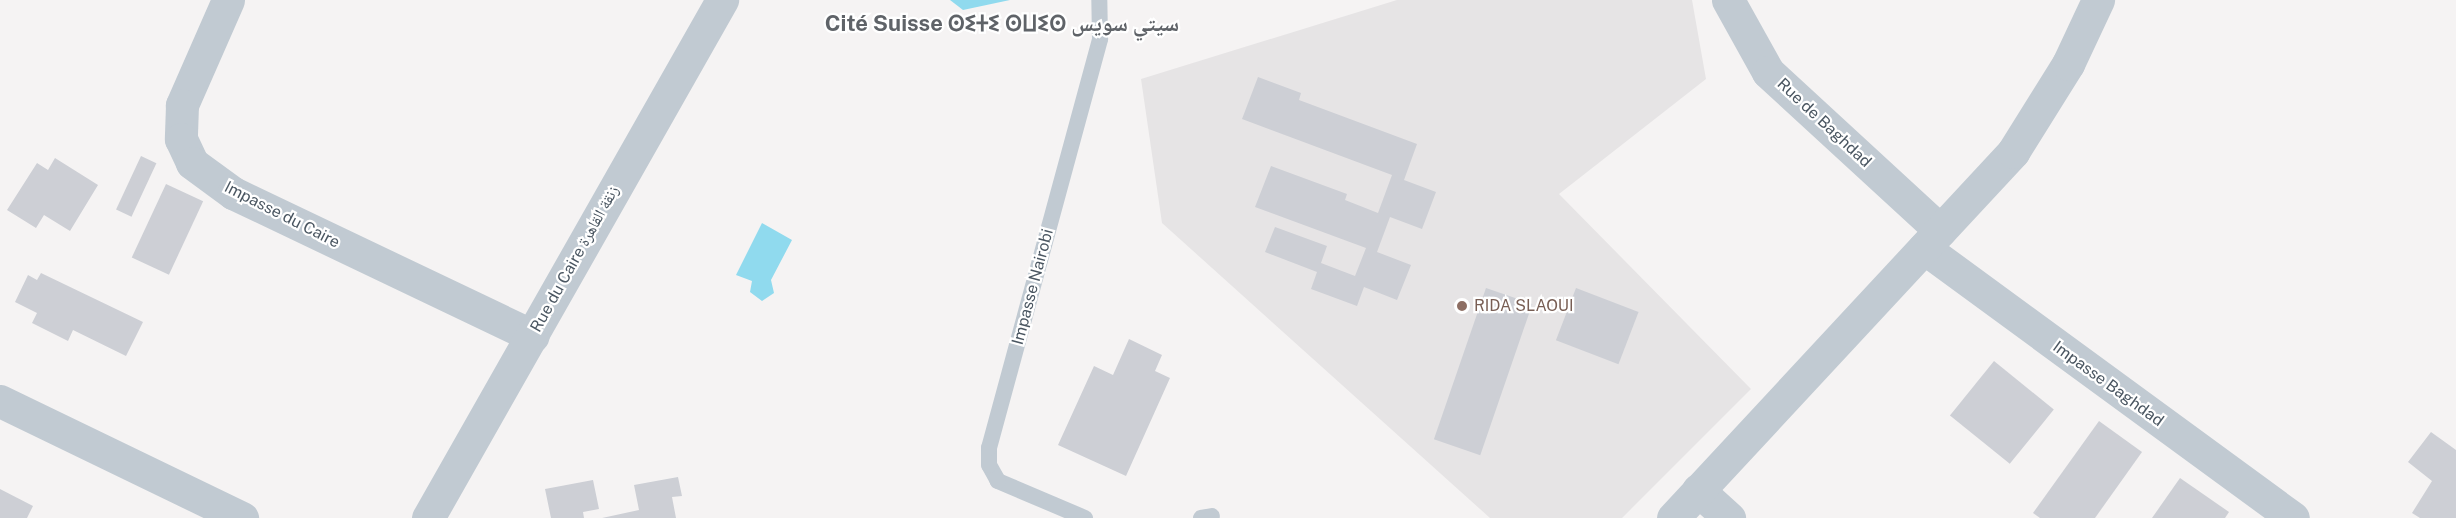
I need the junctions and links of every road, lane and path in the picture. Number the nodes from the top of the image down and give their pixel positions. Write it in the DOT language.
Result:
graph roads {
  1 [pos="228,0"];
  2 [pos="722,0"];
  3 [pos="1099,0"];
  4 [pos="1728,0"];
  5 [pos="2098,0"];
  6 [pos="1932,239"];
  7 [pos="532,336"];
  8 [pos="0,401"];
  9 [pos="1698,490"];
  10 [pos="242,518"];
  11 [pos="428,518"];
  12 [pos="1084,518"];
  13 [pos="1673,518"];
  14 [pos="1729,518"];
  15 [pos="2293,518"];
  1 -- 7 [label="street, Impasse du Caire"];
  2 -- 7 [label="street, Rue du Caire زنقة القاهرة"];
  3 -- 12 [label="lane, Impasse Nairobi"];
  4 -- 6 [label="street, Rue de Baghdad"];
  5 -- 6 [label="street"];
  6 -- 9 [label="street"];
  6 -- 15 [label="street, Impasse Baghdad"];
  7 -- 11 [label="street, Rue du Caire زنقة القاهرة"];
  8 -- 10 [label="street"];
  9 -- 13 [label="street"];
  9 -- 14 [label="street"];
}
